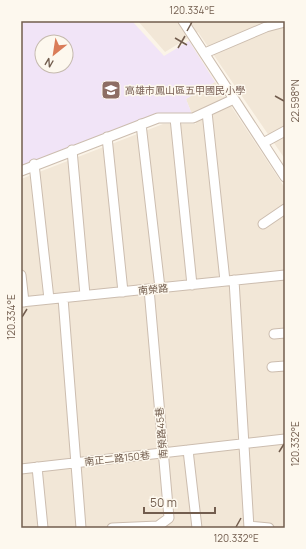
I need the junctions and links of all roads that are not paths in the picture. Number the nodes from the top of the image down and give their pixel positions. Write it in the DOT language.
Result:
graph roads {
  1 [pos="183,21"];
  2 [pos="285,22"];
  3 [pos="264,24"];
  4 [pos="205,53"];
  5 [pos="234,99"];
  6 [pos="207,112"];
  7 [pos="175,118"];
  8 [pos="141,124"];
  9 [pos="285,131"];
  10 [pos="107,138"];
  11 [pos="263,143"];
  12 [pos="72,150"];
  13 [pos="34,164"];
  14 [pos="21,171"];
  15 [pos="285,177"];
  16 [pos="285,208"];
  17 [pos="263,224"];
  18 [pos="21,275"];
  19 [pos="285,275"];
  20 [pos="229,281"];
  21 [pos="192,284"];
  22 [pos="160,288"];
  23 [pos="149,290"];
  24 [pos="122,292"];
  25 [pos="85,296"];
  26 [pos="63,298"];
  27 [pos="49,299"];
  28 [pos="22,302"];
  29 [pos="285,333"];
  30 [pos="274,334"];
  31 [pos="285,366"];
  32 [pos="272,367"];
  33 [pos="285,439"];
  34 [pos="244,444"];
  35 [pos="188,450"];
  36 [pos="163,453"];
  37 [pos="76,462"];
  38 [pos="36,467"];
  39 [pos="21,468"];
  40 [pos="168,518"];
  41 [pos="249,527"];
  42 [pos="43,528"];
  43 [pos="81,528"];
  44 [pos="112,528"];
  45 [pos="170,528"];
  46 [pos="197,528"];
  47 [pos="269,528"];
  1 -- 4 [label="street"];
  2 -- 3 [label="street"];
  3 -- 4 [label="street"];
  4 -- 5 [label="street"];
  5 -- 6 [label="street"];
  5 -- 11 [label="street"];
  6 -- 7 [label="street"];
  6 -- 20 [label="street"];
  7 -- 8 [label="street"];
  7 -- 21 [label="street"];
  8 -- 10 [label="street"];
  8 -- 22 [label="street"];
  9 -- 11 [label="street"];
  10 -- 12 [label="street"];
  10 -- 24 [label="street"];
  11 -- 15 [label="street"];
  12 -- 13 [label="street"];
  12 -- 25 [label="street"];
  13 -- 14 [label="street"];
  13 -- 27 [label="street"];
  16 -- 17 [label="street"];
  18 -- 28 [label="street"];
  19 -- 20 [label="street, 南榮路"];
  20 -- 21 [label="street, 南榮路"];
  20 -- 34 [label="street"];
  21 -- 22 [label="street, 南榮路"];
  22 -- 23 [label="street, 南榮路"];
  23 -- 24 [label="street, 南榮路"];
  23 -- 36 [label="street, 南榮路45巷"];
  24 -- 25 [label="street, 南榮路"];
  25 -- 26 [label="street, 南榮路"];
  26 -- 27 [label="street, 南榮路"];
  26 -- 37 [label="street"];
  27 -- 28 [label="street, 南榮路"];
  29 -- 30 [label="street"];
  31 -- 32 [label="street"];
  33 -- 34 [label="street, 南正二路150巷"];
  34 -- 35 [label="street, 南正二路150巷"];
  34 -- 41 [label="street"];
  35 -- 36 [label="street, 南正二路150巷"];
  35 -- 46 [label="street"];
  36 -- 37 [label="street, 南正二路150巷"];
  36 -- 40 [label="street, 南榮路45巷"];
  37 -- 38 [label="street, 南正二路150巷"];
  37 -- 43 [label="street"];
  38 -- 39 [label="street, 南正二路150巷"];
  38 -- 42 [label="street"];
  40 -- 44 [label="street"];
  40 -- 45 [label="street, 南榮路45巷"];
  41 -- 47 [label="street"];
}
